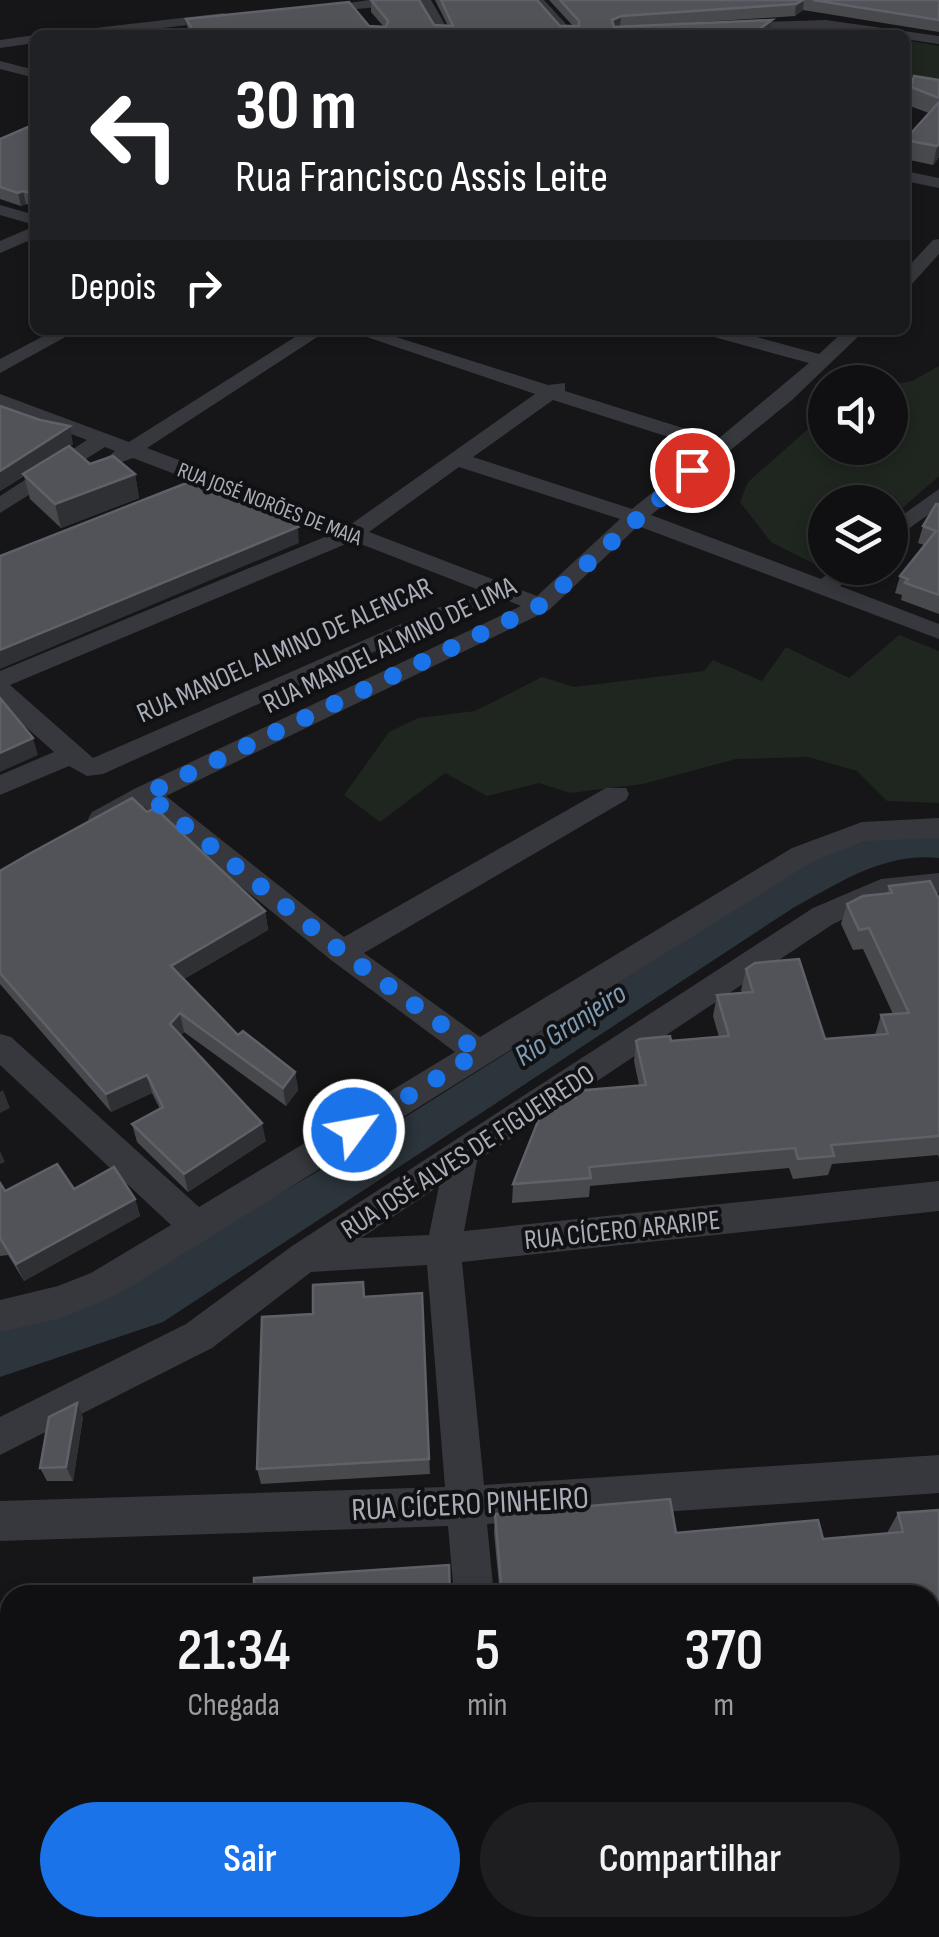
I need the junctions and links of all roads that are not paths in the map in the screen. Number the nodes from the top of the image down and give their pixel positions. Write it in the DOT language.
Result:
graph roads {
  1 [pos="411,0"];
  2 [pos="424,0"];
  3 [pos="537,0"];
  4 [pos="352,2"];
  5 [pos="305,10"];
  6 [pos="816,12"];
  7 [pos="239,16"];
  8 [pos="366,20"];
  9 [pos="170,23"];
  10 [pos="802,24"];
  11 [pos="725,28"];
  12 [pos="112,30"];
  13 [pos="441,30"];
  14 [pos="564,30"];
  15 [pos="793,30"];
  16 [pos="858,30"];
  17 [pos="910,36"];
  18 [pos="30,40"];
  19 [pos="939,40"];
  20 [pos="0,44"];
  21 [pos="0,65"];
  22 [pos="30,73"];
  23 [pos="910,177"];
  24 [pos="939,184"];
  25 [pos="0,210"];
  26 [pos="30,219"];
  27 [pos="0,220"];
  28 [pos="30,229"];
  29 [pos="30,233"];
  30 [pos="939,244"];
  31 [pos="0,248"];
  32 [pos="910,276"];
  33 [pos="60,335"];
  34 [pos="311,335"];
  35 [pos="728,335"];
  36 [pos="851,335"];
  37 [pos="397,337"];
  38 [pos="824,361"];
  39 [pos="0,368"];
  40 [pos="554,390"];
  41 [pos="0,400"];
  42 [pos="0,414"];
  43 [pos="726,442"];
  44 [pos="95,444"];
  45 [pos="122,454"];
  46 [pos="456,459"];
  47 [pos="939,496"];
  48 [pos="0,506"];
  49 [pos="635,518"];
  50 [pos="908,521"];
  51 [pos="342,538"];
  52 [pos="825,586"];
  53 [pos="501,591"];
  54 [pos="472,599"];
  55 [pos="531,610"];
  56 [pos="939,632"];
  57 [pos="0,680"];
  58 [pos="0,690"];
  59 [pos="83,761"];
  60 [pos="0,786"];
  61 [pos="146,794"];
  62 [pos="616,794"];
  63 [pos="939,828"];
  64 [pos="81,832"];
  65 [pos="939,882"];
  66 [pos="342,952"];
  67 [pos="0,1046"];
  68 [pos="479,1052"];
  69 [pos="462,1154"];
  70 [pos="939,1196"];
  71 [pos="198,1228"];
  72 [pos="442,1249"];
  73 [pos="304,1258"];
  74 [pos="0,1316"];
  75 [pos="0,1436"];
  76 [pos="939,1474"];
  77 [pos="466,1506"];
  78 [pos="0,1520"];
  79 [pos="473,1585"];
  1 -- 4 [label="street"];
  2 -- 13 [label="street"];
  3 -- 14 [label="street"];
  4 -- 5 [label="street"];
  4 -- 8 [label="street"];
  6 -- 10 [label="street"];
  7 -- 9 [label="street"];
  9 -- 12 [label="street"];
  10 -- 11 [label="street"];
  10 -- 15 [label="street"];
  10 -- 16 [label="street"];
  17 -- 19 [label="street"];
  18 -- 20 [label="street"];
  21 -- 22 [label="street"];
  23 -- 24 [label="street"];
  25 -- 26 [label="street"];
  27 -- 28 [label="street"];
  29 -- 31 [label="street"];
  30 -- 32 [label="street"];
  33 -- 39 [label="street"];
  34 -- 45 [label="street"];
  35 -- 38 [label="street"];
  36 -- 38 [label="street, RUA MANOEL ALMINO DE LIMA"];
  37 -- 40 [label="street"];
  38 -- 43 [label="street, RUA MANOEL ALMINO DE LIMA"];
  40 -- 43 [label="street"];
  40 -- 46 [label="street"];
  41 -- 44 [label="street, RUA JOSÉ NORÕES DE MAIA"];
  42 -- 44 [label="street, RUA JOSÉ NORÕES DE MAIA"];
  43 -- 49 [label="street, RUA MANOEL ALMINO DE LIMA"];
  44 -- 45 [label="street, RUA JOSÉ NORÕES DE MAIA"];
  44 -- 48 [label="street"];
  45 -- 51 [label="street, RUA JOSÉ NORÕES DE MAIA"];
  45 -- 51 [label="street, RUA JOSÉ NORÕES DE MAIA"];
  46 -- 49 [label="street"];
  46 -- 51 [label="street"];
  47 -- 50 [label="street"];
  49 -- 52 [label="street"];
  49 -- 55 [label="street, RUA MANOEL ALMINO DE LIMA"];
  51 -- 53 [label="street, RUA JOSÉ NORÕES DE MAIA"];
  51 -- 54 [label="street, RUA JOSÉ NORÕES DE MAIA"];
  51 -- 57 [label="street"];
  52 -- 56 [label="street"];
  53 -- 54 [label="street, RUA MANOEL ALMINO DE ALENCAR"];
  53 -- 55 [label="street, RUA JOSÉ NORÕES DE MAIA"];
  54 -- 55 [label="street, RUA JOSÉ NORÕES DE MAIA"];
  54 -- 59 [label="street, RUA MANOEL ALMINO DE ALENCAR"];
  55 -- 61 [label="street, RUA MANOEL ALMINO DE LIMA"];
  58 -- 59 [label="street"];
  59 -- 60 [label="street, RUA MANOEL ALMINO DE ALENCAR"];
  61 -- 64 [label="street, RUA MANOEL ALMINO DE LIMA"];
  61 -- 66 [label="street"];
  62 -- 66 [label="street"];
  63 -- 68 [label="street"];
  65 -- 69 [label="street, RUA JOSÉ ALVES DE FIGUEIREDO"];
  66 -- 68 [label="street"];
  67 -- 71 [label="street"];
  68 -- 71 [label="street"];
  69 -- 72 [label="street"];
  69 -- 73 [label="street, RUA JOSÉ ALVES DE FIGUEIREDO"];
  70 -- 72 [label="street, RUA CÍCERO ARARIPE"];
  71 -- 74 [label="street"];
  72 -- 73 [label="street, RUA CÍCERO ARARIPE"];
  72 -- 77 [label="street"];
  73 -- 75 [label="street, RUA JOSÉ ALVES DE FIGUEIREDO"];
  76 -- 77 [label="street, RUA CÍCERO PINHEIRO"];
  77 -- 78 [label="street, RUA CÍCERO PINHEIRO"];
  77 -- 79 [label="street"];
}
